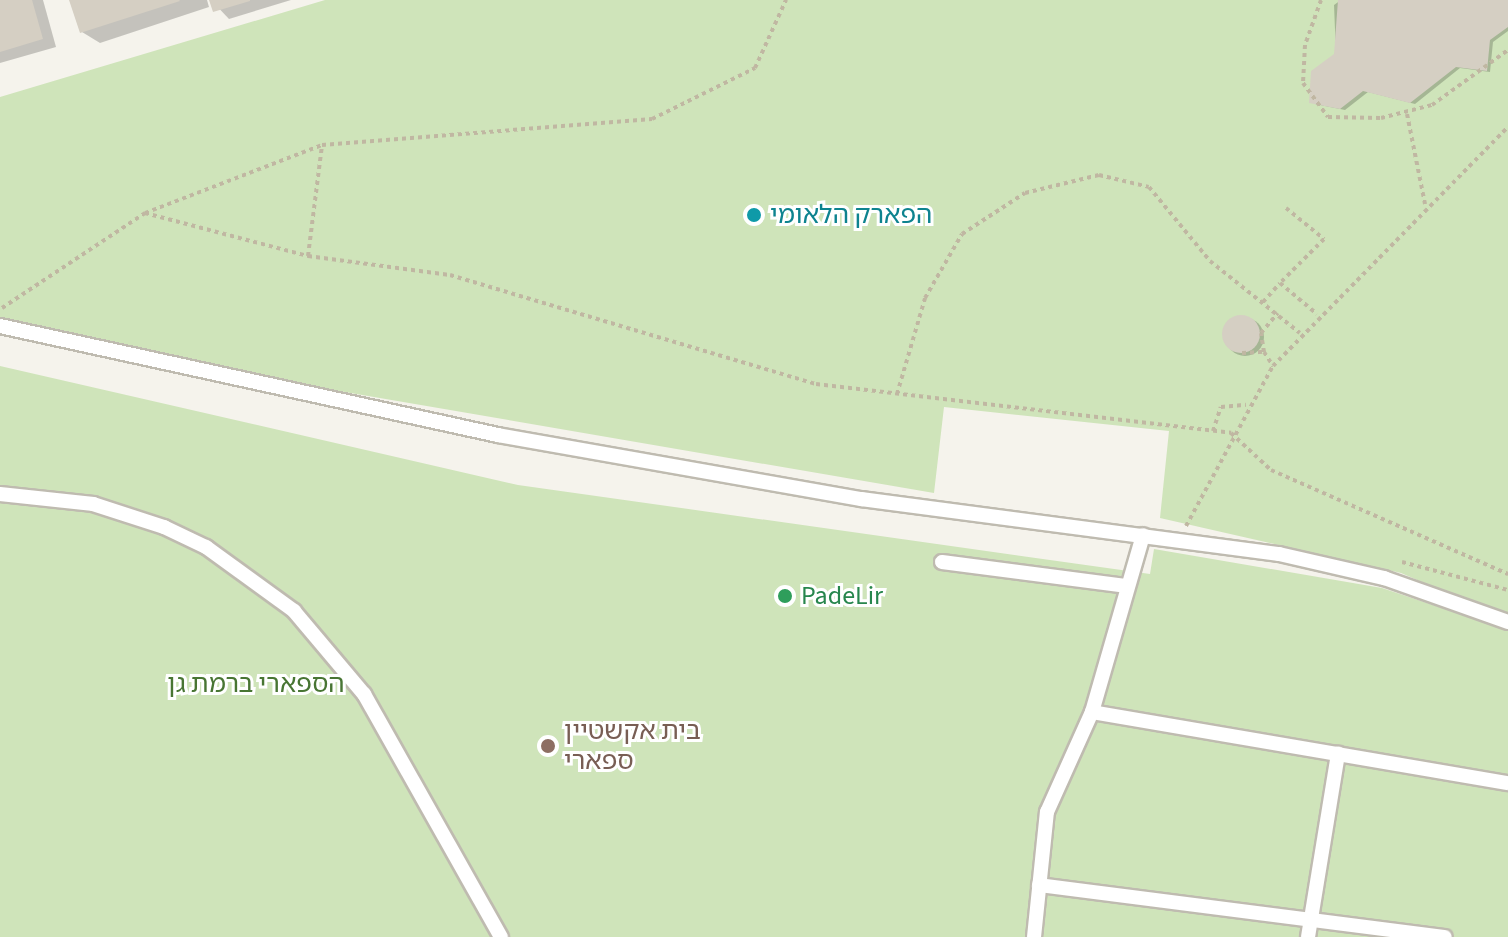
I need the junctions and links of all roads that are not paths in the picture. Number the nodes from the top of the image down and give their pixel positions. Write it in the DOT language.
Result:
graph roads {
  1 [pos="0,326"];
  2 [pos="0,494"];
  3 [pos="1143,535"];
  4 [pos="942,562"];
  5 [pos="1127,586"];
  6 [pos="1508,622"];
  7 [pos="1092,712"];
  8 [pos="1338,753"];
  9 [pos="1508,783"];
  10 [pos="1039,885"];
  11 [pos="1312,915"];
  12 [pos="501,937"];
  13 [pos="1034,937"];
  14 [pos="1308,937"];
  15 [pos="1445,937"];
  1 -- 3 [label="lane"];
  2 -- 12 [label="lane"];
  3 -- 5 [label="lane"];
  3 -- 6 [label="lane"];
  4 -- 5 [label="lane"];
  5 -- 7 [label="lane"];
  7 -- 8 [label="lane"];
  7 -- 10 [label="lane"];
  8 -- 9 [label="lane"];
  8 -- 11 [label="lane"];
  10 -- 11 [label="lane"];
  10 -- 13 [label="lane"];
  11 -- 14 [label="lane"];
  11 -- 15 [label="lane"];
}
